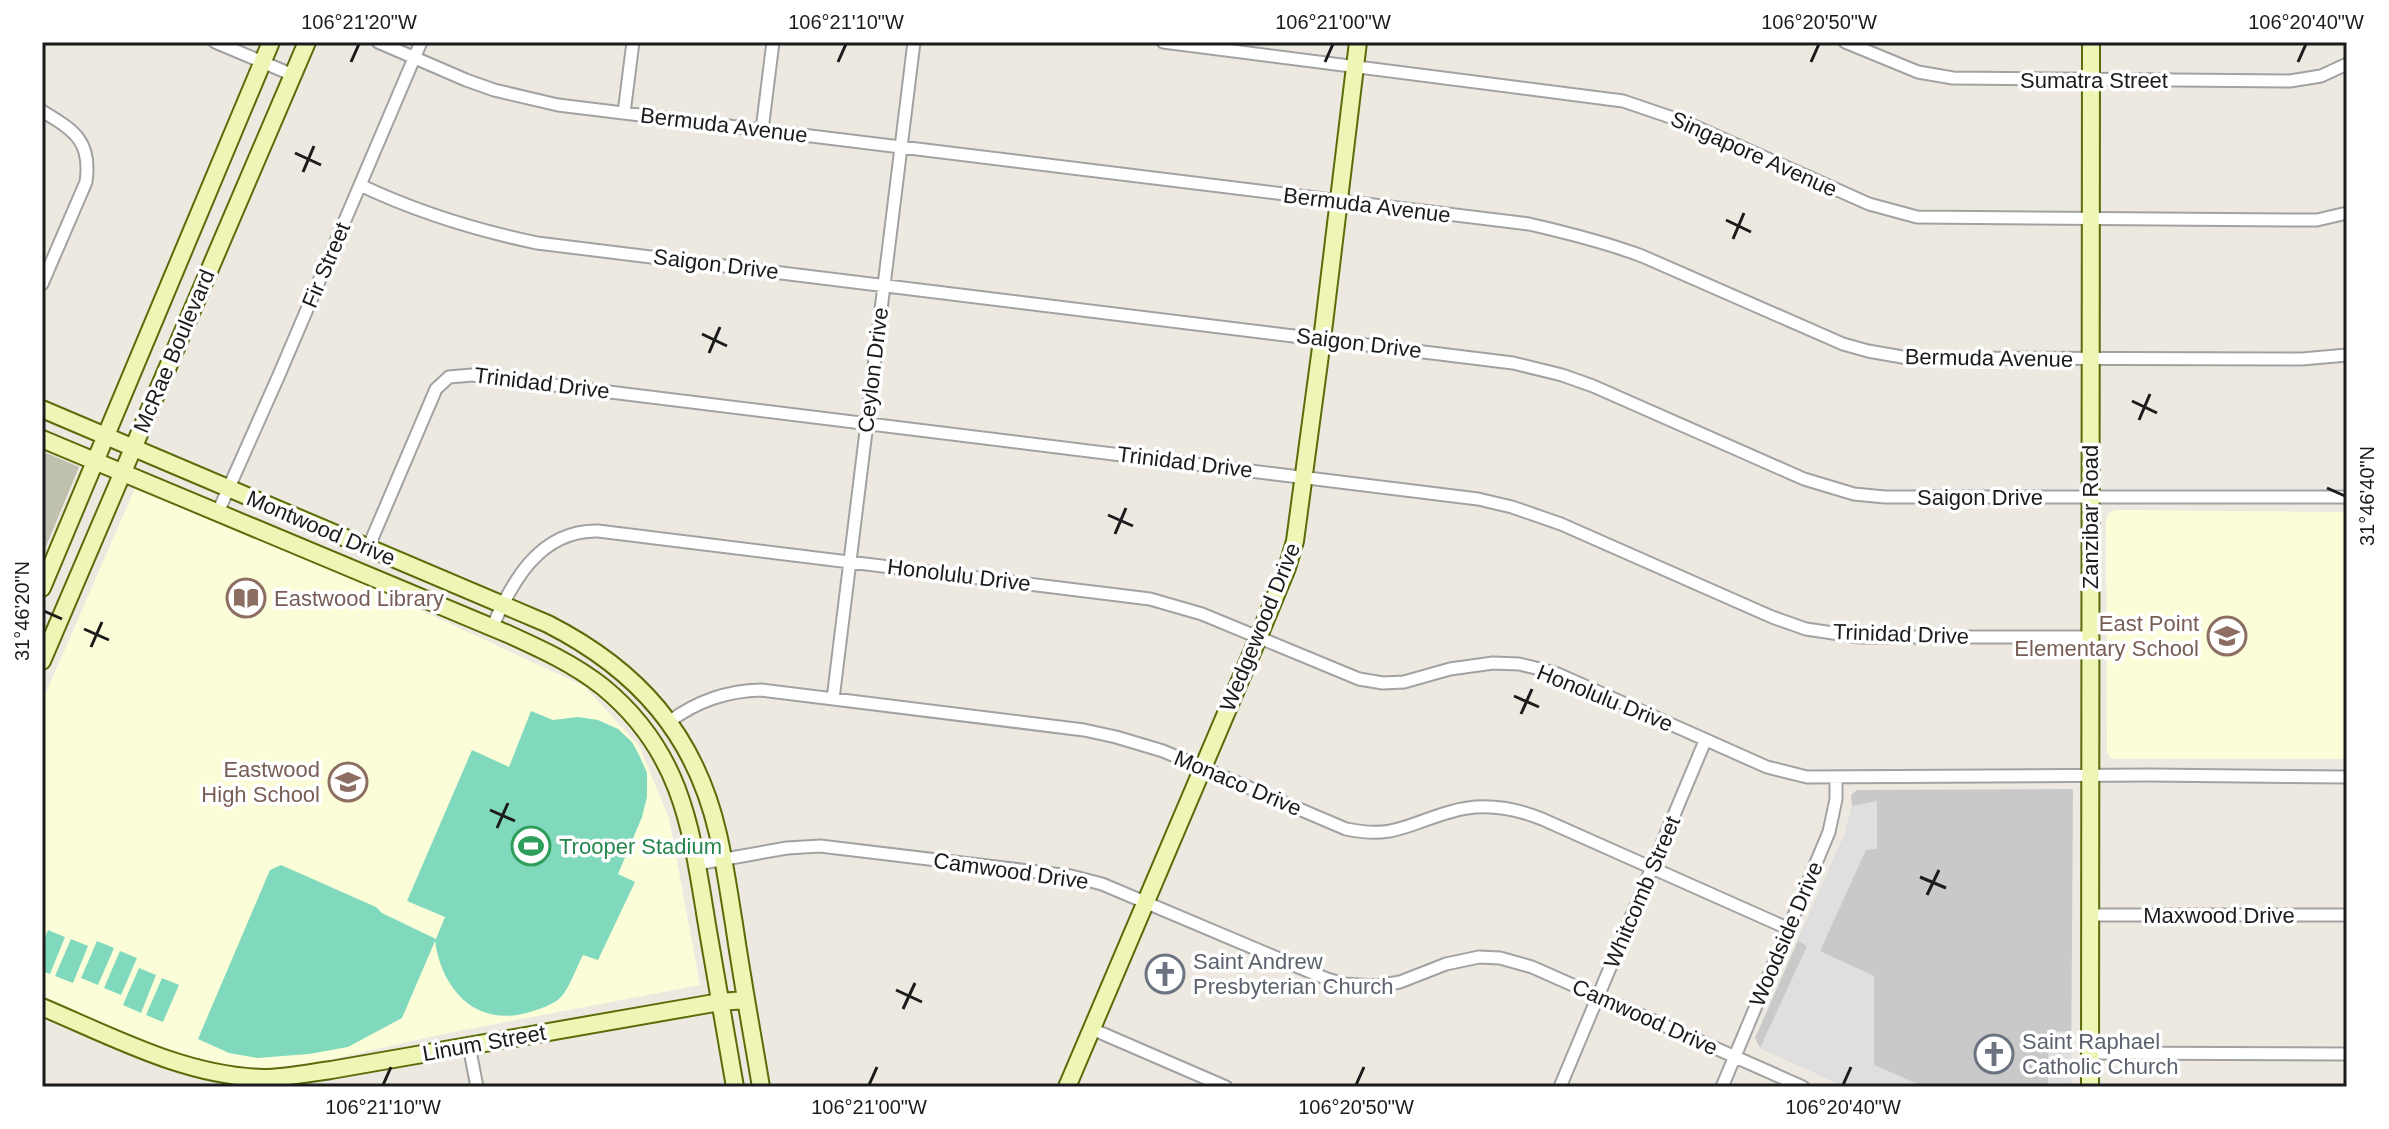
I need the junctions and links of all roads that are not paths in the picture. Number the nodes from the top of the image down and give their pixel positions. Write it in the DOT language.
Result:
graph roads {
  1 [pos="215,42"];
  2 [pos="271,42"];
  3 [pos="307,42"];
  4 [pos="378,42"];
  5 [pos="421,42"];
  6 [pos="633,42"];
  7 [pos="773,42"];
  8 [pos="914,42"];
  9 [pos="1163,42"];
  10 [pos="1358,42"];
  11 [pos="1845,42"];
  12 [pos="2091,42"];
  13 [pos="414,57"];
  14 [pos="262,62"];
  15 [pos="2347,64"];
  16 [pos="1355,65"];
  17 [pos="293,75"];
  18 [pos="2091,80"];
  19 [pos="42,111"];
  20 [pos="624,113"];
  21 [pos="762,130"];
  22 [pos="900,148"];
  23 [pos="360,185"];
  24 [pos="1337,202"];
  25 [pos="2347,213"];
  26 [pos="2091,219"];
  27 [pos="47,261"];
  28 [pos="42,284"];
  29 [pos="883,284"];
  30 [pos="1322,340"];
  31 [pos="2347,355"];
  32 [pos="2090,360"];
  33 [pos="42,409"];
  34 [pos="867,423"];
  35 [pos="104,436"];
  36 [pos="42,439"];
  37 [pos="132,449"];
  38 [pos="95,461"];
  39 [pos="122,473"];
  40 [pos="1305,477"];
  41 [pos="228,487"];
  42 [pos="2090,497"];
  43 [pos="2347,497"];
  44 [pos="218,512"];
  45 [pos="368,548"];
  46 [pos="850,562"];
  47 [pos="45,580"];
  48 [pos="75,584"];
  49 [pos="502,604"];
  50 [pos="492,628"];
  51 [pos="1259,636"];
  52 [pos="2089,637"];
  53 [pos="42,661"];
  54 [pos="833,699"];
  55 [pos="670,721"];
  56 [pos="1705,741"];
  57 [pos="1202,769"];
  58 [pos="2091,776"];
  59 [pos="2347,777"];
  60 [pos="1836,778"];
  61 [pos="723,860"];
  62 [pos="697,864"];
  63 [pos="1651,869"];
  64 [pos="1146,902"];
  65 [pos="2090,915"];
  66 [pos="2347,915"];
  67 [pos="1787,928"];
  68 [pos="1598,996"];
  69 [pos="746,1000"];
  70 [pos="720,1002"];
  71 [pos="42,1007"];
  72 [pos="1092,1029"];
  73 [pos="469,1046"];
  74 [pos="2090,1053"];
  75 [pos="2347,1054"];
  76 [pos="1735,1056"];
  77 [pos="477,1087"];
  78 [pos="735,1087"];
  79 [pos="761,1087"];
  80 [pos="1067,1087"];
  81 [pos="1226,1087"];
  82 [pos="1560,1087"];
  83 [pos="1722,1087"];
  84 [pos="1803,1087"];
  85 [pos="2090,1087"];
  1 -- 14 [label="street"];
  2 -- 14 [label="main road, McRae Boulevard"];
  3 -- 17 [label="main road, McRae Boulevard"];
  4 -- 13 [label="street, Bermuda Avenue"];
  5 -- 13 [label="street, Fir Street"];
  6 -- 20 [label="street"];
  7 -- 21 [label="street"];
  8 -- 22 [label="street, Ceylon Drive"];
  9 -- 16 [label="street, Singapore Avenue"];
  10 -- 16 [label="main road, Wedgewood Drive"];
  11 -- 18 [label="street, Sumatra Street"];
  12 -- 18 [label="main road, Zanzibar Road"];
  13 -- 20 [label="street, Bermuda Avenue"];
  13 -- 23 [label="street, Fir Street"];
  14 -- 17 [label="street"];
  14 -- 35 [label="main road, McRae Boulevard"];
  15 -- 18 [label="street, Sumatra Street"];
  16 -- 24 [label="main road, Wedgewood Drive"];
  16 -- 26 [label="street, Singapore Avenue"];
  17 -- 37 [label="main road, McRae Boulevard"];
  18 -- 26 [label="main road, Zanzibar Road"];
  19 -- 27 [label="street"];
  20 -- 21 [label="street, Bermuda Avenue"];
  21 -- 22 [label="street, Bermuda Avenue"];
  22 -- 24 [label="street, Bermuda Avenue"];
  22 -- 29 [label="street, Ceylon Drive"];
  23 -- 29 [label="street, Saigon Drive"];
  23 -- 41 [label="street, Fir Street"];
  24 -- 30 [label="main road, Wedgewood Drive"];
  24 -- 32 [label="street, Bermuda Avenue"];
  25 -- 26 [label="street, Singapore Avenue"];
  26 -- 32 [label="main road, Zanzibar Road"];
  27 -- 28 [label="street"];
  29 -- 30 [label="street, Saigon Drive"];
  29 -- 34 [label="street, Ceylon Drive"];
  30 -- 40 [label="main road, Wedgewood Drive"];
  30 -- 42 [label="street, Saigon Drive"];
  31 -- 32 [label="street, Bermuda Avenue"];
  32 -- 42 [label="main road, Zanzibar Road"];
  33 -- 35 [label="main road, Montwood Drive"];
  34 -- 40 [label="street, Trinidad Drive"];
  34 -- 45 [label="street, Trinidad Drive"];
  34 -- 46 [label="street, Ceylon Drive"];
  35 -- 37 [label="main road, Montwood Drive"];
  35 -- 38 [label="main road, McRae Boulevard"];
  36 -- 38 [label="main road, Montwood Drive"];
  37 -- 39 [label="main road, McRae Boulevard"];
  37 -- 41 [label="main road, Montwood Drive"];
  38 -- 39 [label="main road, Montwood Drive"];
  38 -- 47 [label="main road, McRae Boulevard"];
  39 -- 44 [label="main road, Montwood Drive"];
  39 -- 48 [label="main road, McRae Boulevard"];
  40 -- 51 [label="main road, Wedgewood Drive"];
  40 -- 52 [label="street, Trinidad Drive"];
  41 -- 44 [label="street"];
  41 -- 45 [label="main road, Montwood Drive"];
  42 -- 43 [label="street, Saigon Drive"];
  42 -- 52 [label="main road, Zanzibar Road"];
  44 -- 50 [label="main road, Montwood Drive"];
  45 -- 49 [label="main road, Montwood Drive"];
  46 -- 49 [label="street, Honolulu Drive"];
  46 -- 51 [label="street, Honolulu Drive"];
  46 -- 54 [label="street, Ceylon Drive"];
  47 -- 48 [label="main road"];
  48 -- 53 [label="main road, McRae Boulevard"];
  49 -- 50 [label="street, Honolulu Drive"];
  49 -- 55 [label="main road, Montwood Drive"];
  50 -- 62 [label="main road, Montwood Drive"];
  51 -- 56 [label="street, Honolulu Drive"];
  51 -- 57 [label="main road, Wedgewood Drive"];
  52 -- 58 [label="main road, Zanzibar Road"];
  54 -- 55 [label="street, Monaco Drive"];
  54 -- 57 [label="street, Monaco Drive"];
  55 -- 61 [label="main road, Montwood Drive"];
  56 -- 60 [label="street, Honolulu Drive"];
  56 -- 63 [label="street, Whitcomb Street"];
  57 -- 63 [label="street, Monaco Drive"];
  57 -- 64 [label="main road, Wedgewood Drive"];
  58 -- 59 [label="street, Honolulu Drive"];
  58 -- 60 [label="street, Honolulu Drive"];
  58 -- 65 [label="main road, Zanzibar Road"];
  60 -- 67 [label="street, Woodside Drive"];
  61 -- 62 [label="street, Camwood Drive"];
  61 -- 64 [label="street, Camwood Drive"];
  61 -- 69 [label="main road, Montwood Drive"];
  62 -- 70 [label="main road, Montwood Drive"];
  63 -- 67 [label="street, Monaco Drive"];
  63 -- 68 [label="street, Whitcomb Street"];
  64 -- 68 [label="street, Camwood Drive"];
  64 -- 72 [label="main road, Wedgewood Drive"];
  65 -- 66 [label="street, Maxwood Drive"];
  65 -- 74 [label="main road, Zanzibar Road"];
  67 -- 76 [label="street, Woodside Drive"];
  68 -- 76 [label="street, Camwood Drive"];
  68 -- 82 [label="street, Whitcomb Street"];
  69 -- 70 [label="main road, Linum Street"];
  69 -- 79 [label="main road, Montwood Drive"];
  70 -- 73 [label="main road, Linum Street"];
  70 -- 78 [label="main road, Montwood Drive"];
  71 -- 73 [label="main road, Linum Street"];
  72 -- 80 [label="main road, Wedgewood Drive"];
  72 -- 81 [label="street"];
  73 -- 77 [label="street"];
  74 -- 75 [label="street"];
  74 -- 85 [label="main road, Zanzibar Road"];
  76 -- 83 [label="street, Woodside Drive"];
  76 -- 84 [label="street, Camwood Drive"];
}
